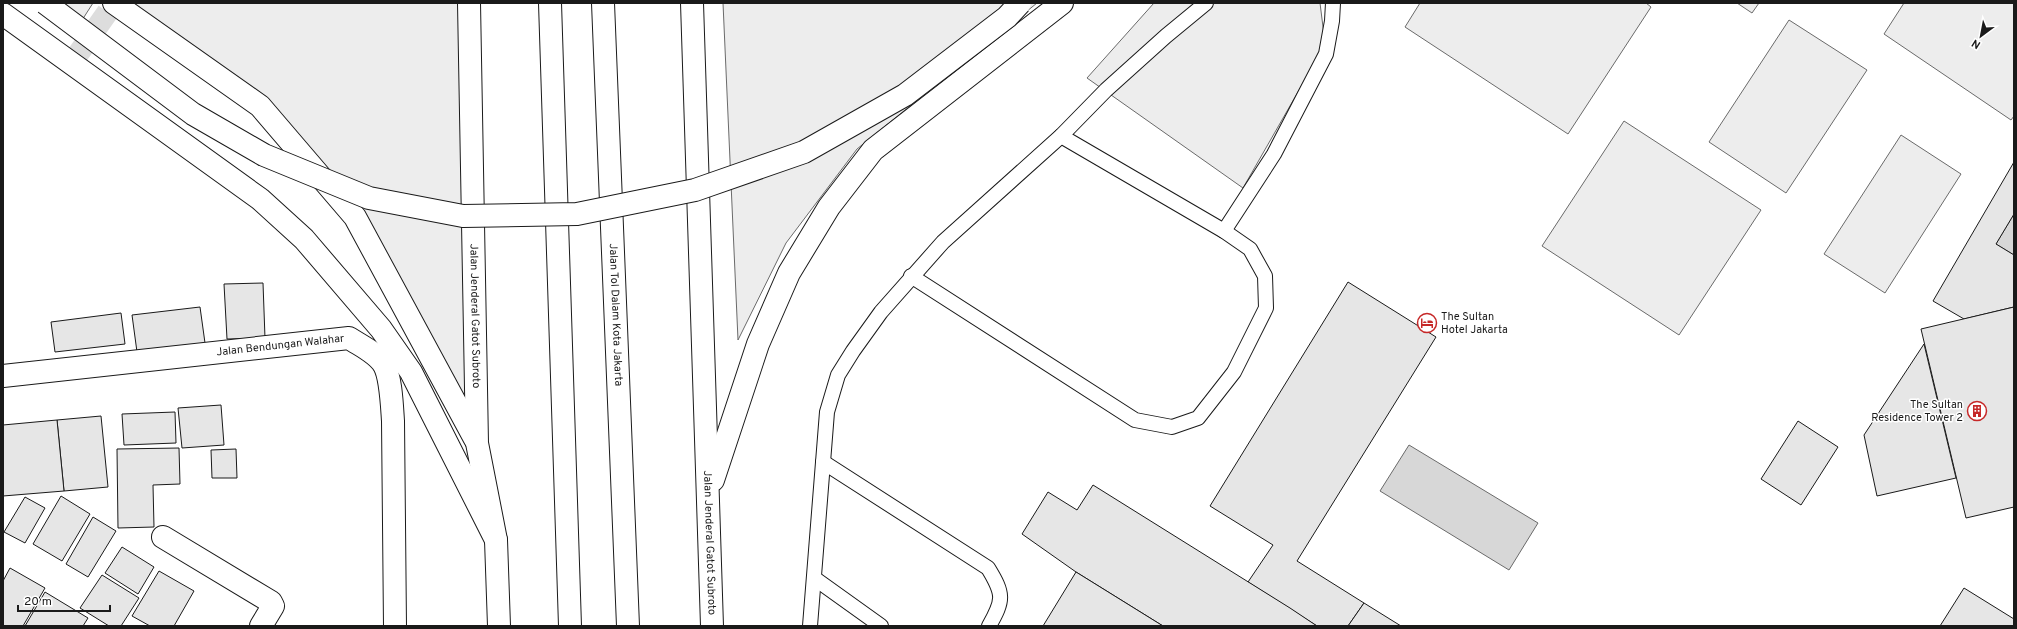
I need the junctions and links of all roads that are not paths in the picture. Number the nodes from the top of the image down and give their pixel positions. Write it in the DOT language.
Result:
graph roads {
  1 [pos="45,3"];
  2 [pos="114,3"];
  3 [pos="469,3"];
  4 [pos="550,3"];
  5 [pos="603,3"];
  6 [pos="692,3"];
  7 [pos="1020,3"];
  8 [pos="1062,3"];
  9 [pos="1206,3"];
  10 [pos="1332,3"];
  11 [pos="3,14"];
  12 [pos="1061,136"];
  13 [pos="1224,231"];
  14 [pos="911,276"];
  15 [pos="3,376"];
  16 [pos="476,443"];
  17 [pos="823,462"];
  18 [pos="709,492"];
  19 [pos="163,537"];
  20 [pos="496,540"];
  21 [pos="814,578"];
  22 [pos="261,626"];
  23 [pos="395,626"];
  24 [pos="499,626"];
  25 [pos="570,626"];
  26 [pos="628,626"];
  27 [pos="712,626"];
  28 [pos="810,626"];
  29 [pos="881,626"];
  30 [pos="989,626"];
  1 -- 7 [label="main road, bridge"];
  2 -- 16 [label="main road, bridge"];
  3 -- 16 [label="main road, Jalan Jenderal Gatot Subroto"];
  4 -- 25 [label="main road"];
  5 -- 26 [label="main road, Jalan Tol Dalam Kota Jakarta"];
  6 -- 18 [label="main road, Jalan Jenderal Gatot Subroto"];
  8 -- 18 [label="main road"];
  9 -- 12 [label="lane"];
  10 -- 13 [label="lane"];
  11 -- 20 [label="main road"];
  12 -- 13 [label="lane"];
  12 -- 14 [label="lane"];
  13 -- 14 [label="lane"];
  14 -- 17 [label="lane"];
  15 -- 23 [label="main road, Jalan Bendungan Walahar"];
  16 -- 20 [label="main road, Jalan Jenderal Gatot Subroto"];
  17 -- 21 [label="lane"];
  17 -- 30 [label="lane"];
  18 -- 27 [label="main road, Jalan Jenderal Gatot Subroto"];
  19 -- 22 [label="main road"];
  20 -- 24 [label="main road, Jalan Jenderal Gatot Subroto"];
  21 -- 28 [label="lane"];
  21 -- 29 [label="lane"];
}
